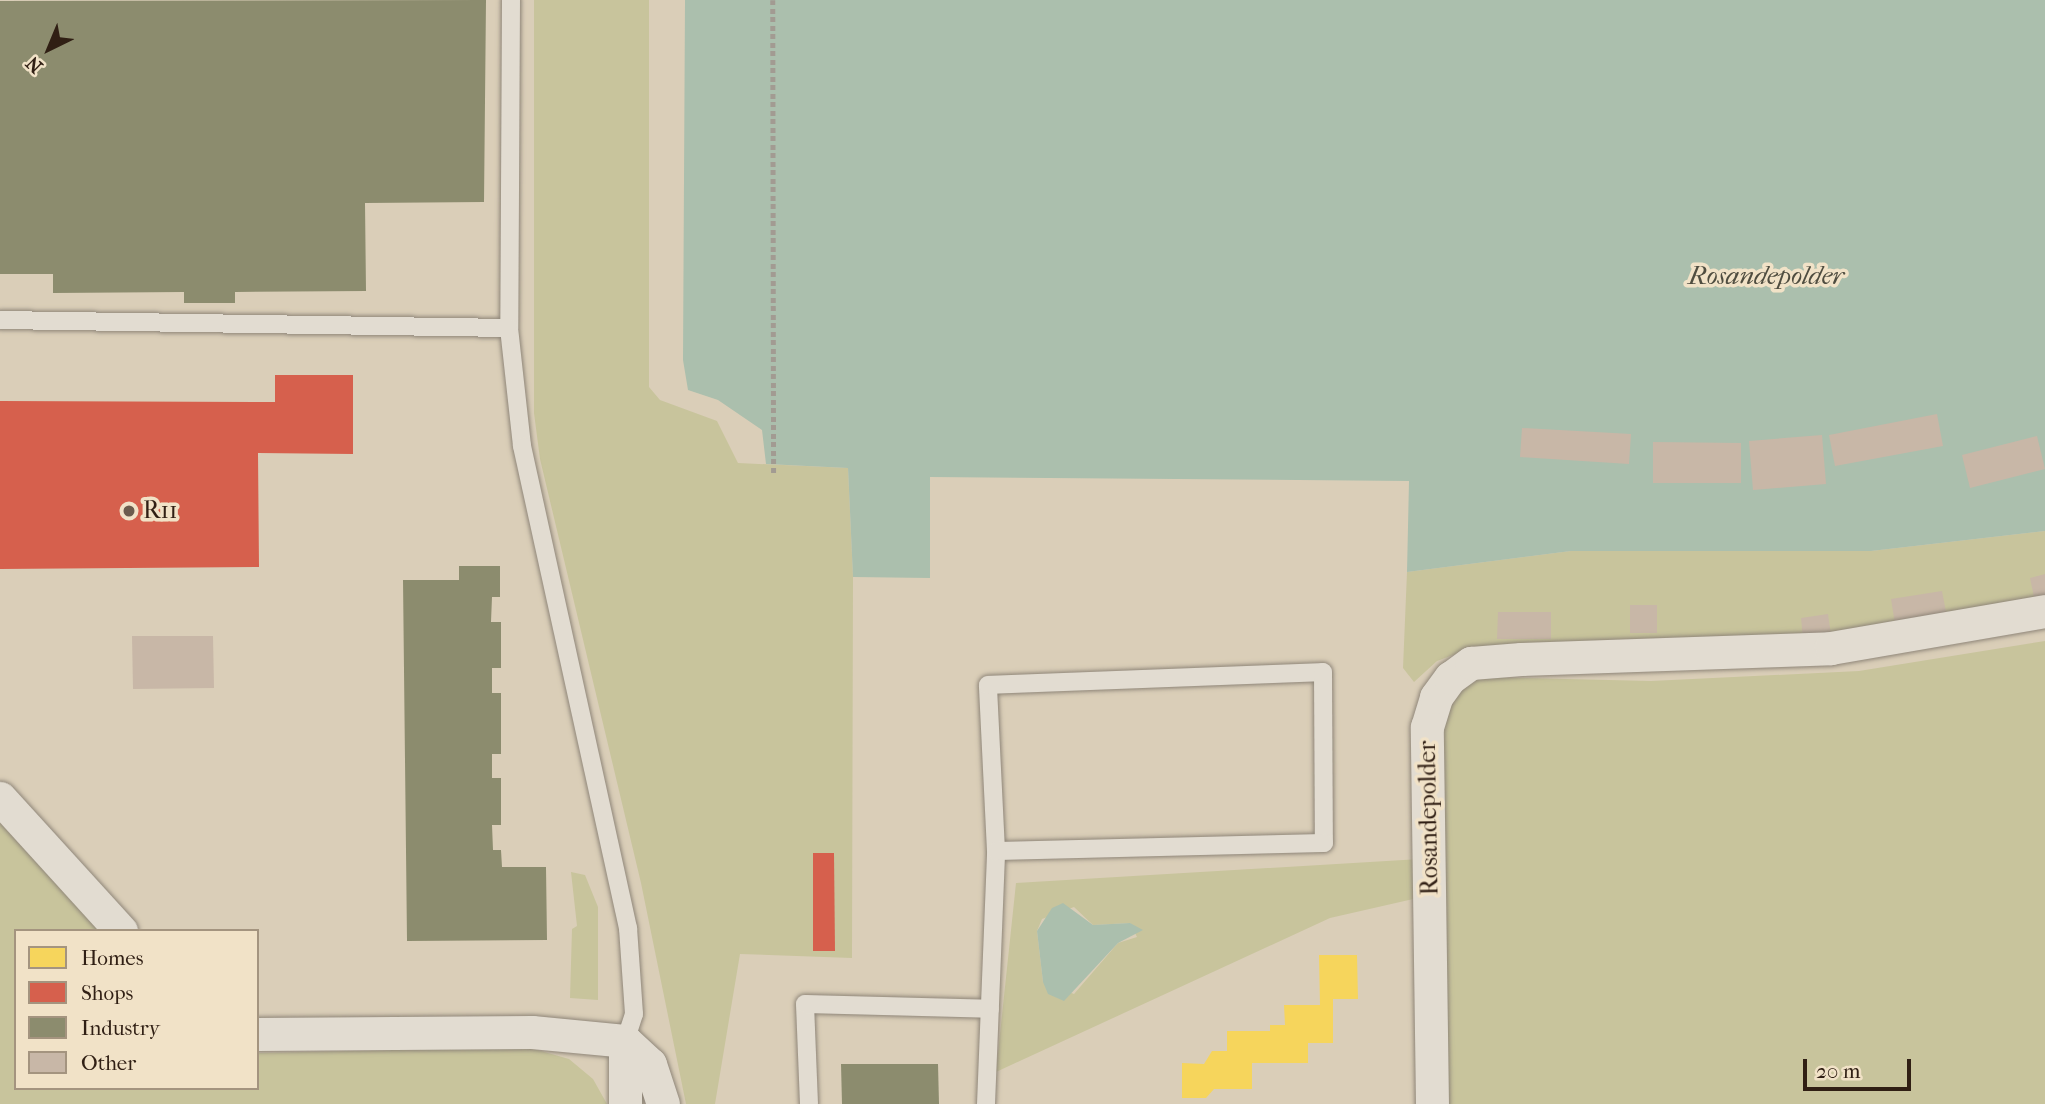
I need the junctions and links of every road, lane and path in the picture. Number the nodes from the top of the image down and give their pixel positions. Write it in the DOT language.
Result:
graph roads {
  1 [pos="511,0"];
  2 [pos="773,0"];
  3 [pos="0,320"];
  4 [pos="509,328"];
  5 [pos="774,474"];
  6 [pos="2045,611"];
  7 [pos="0,797"];
  8 [pos="996,851"];
  9 [pos="119,929"];
  10 [pos="990,1009"];
  11 [pos="259,1034"];
  12 [pos="625,1041"];
  13 [pos="625,1104"];
  14 [pos="663,1104"];
  15 [pos="809,1104"];
  16 [pos="986,1104"];
  17 [pos="1432,1104"];
  1 -- 4 [label="lane"];
  2 -- 5 [label="path"];
  3 -- 4 [label="lane"];
  4 -- 12 [label="lane"];
  6 -- 17 [label="street, Rosandepolder"];
  7 -- 9 [label="street"];
  8 -- 8 [label="lane"];
  8 -- 10 [label="lane"];
  10 -- 15 [label="lane"];
  10 -- 16 [label="lane"];
  11 -- 12 [label="street"];
  12 -- 13 [label="street"];
  12 -- 14 [label="street"];
}
